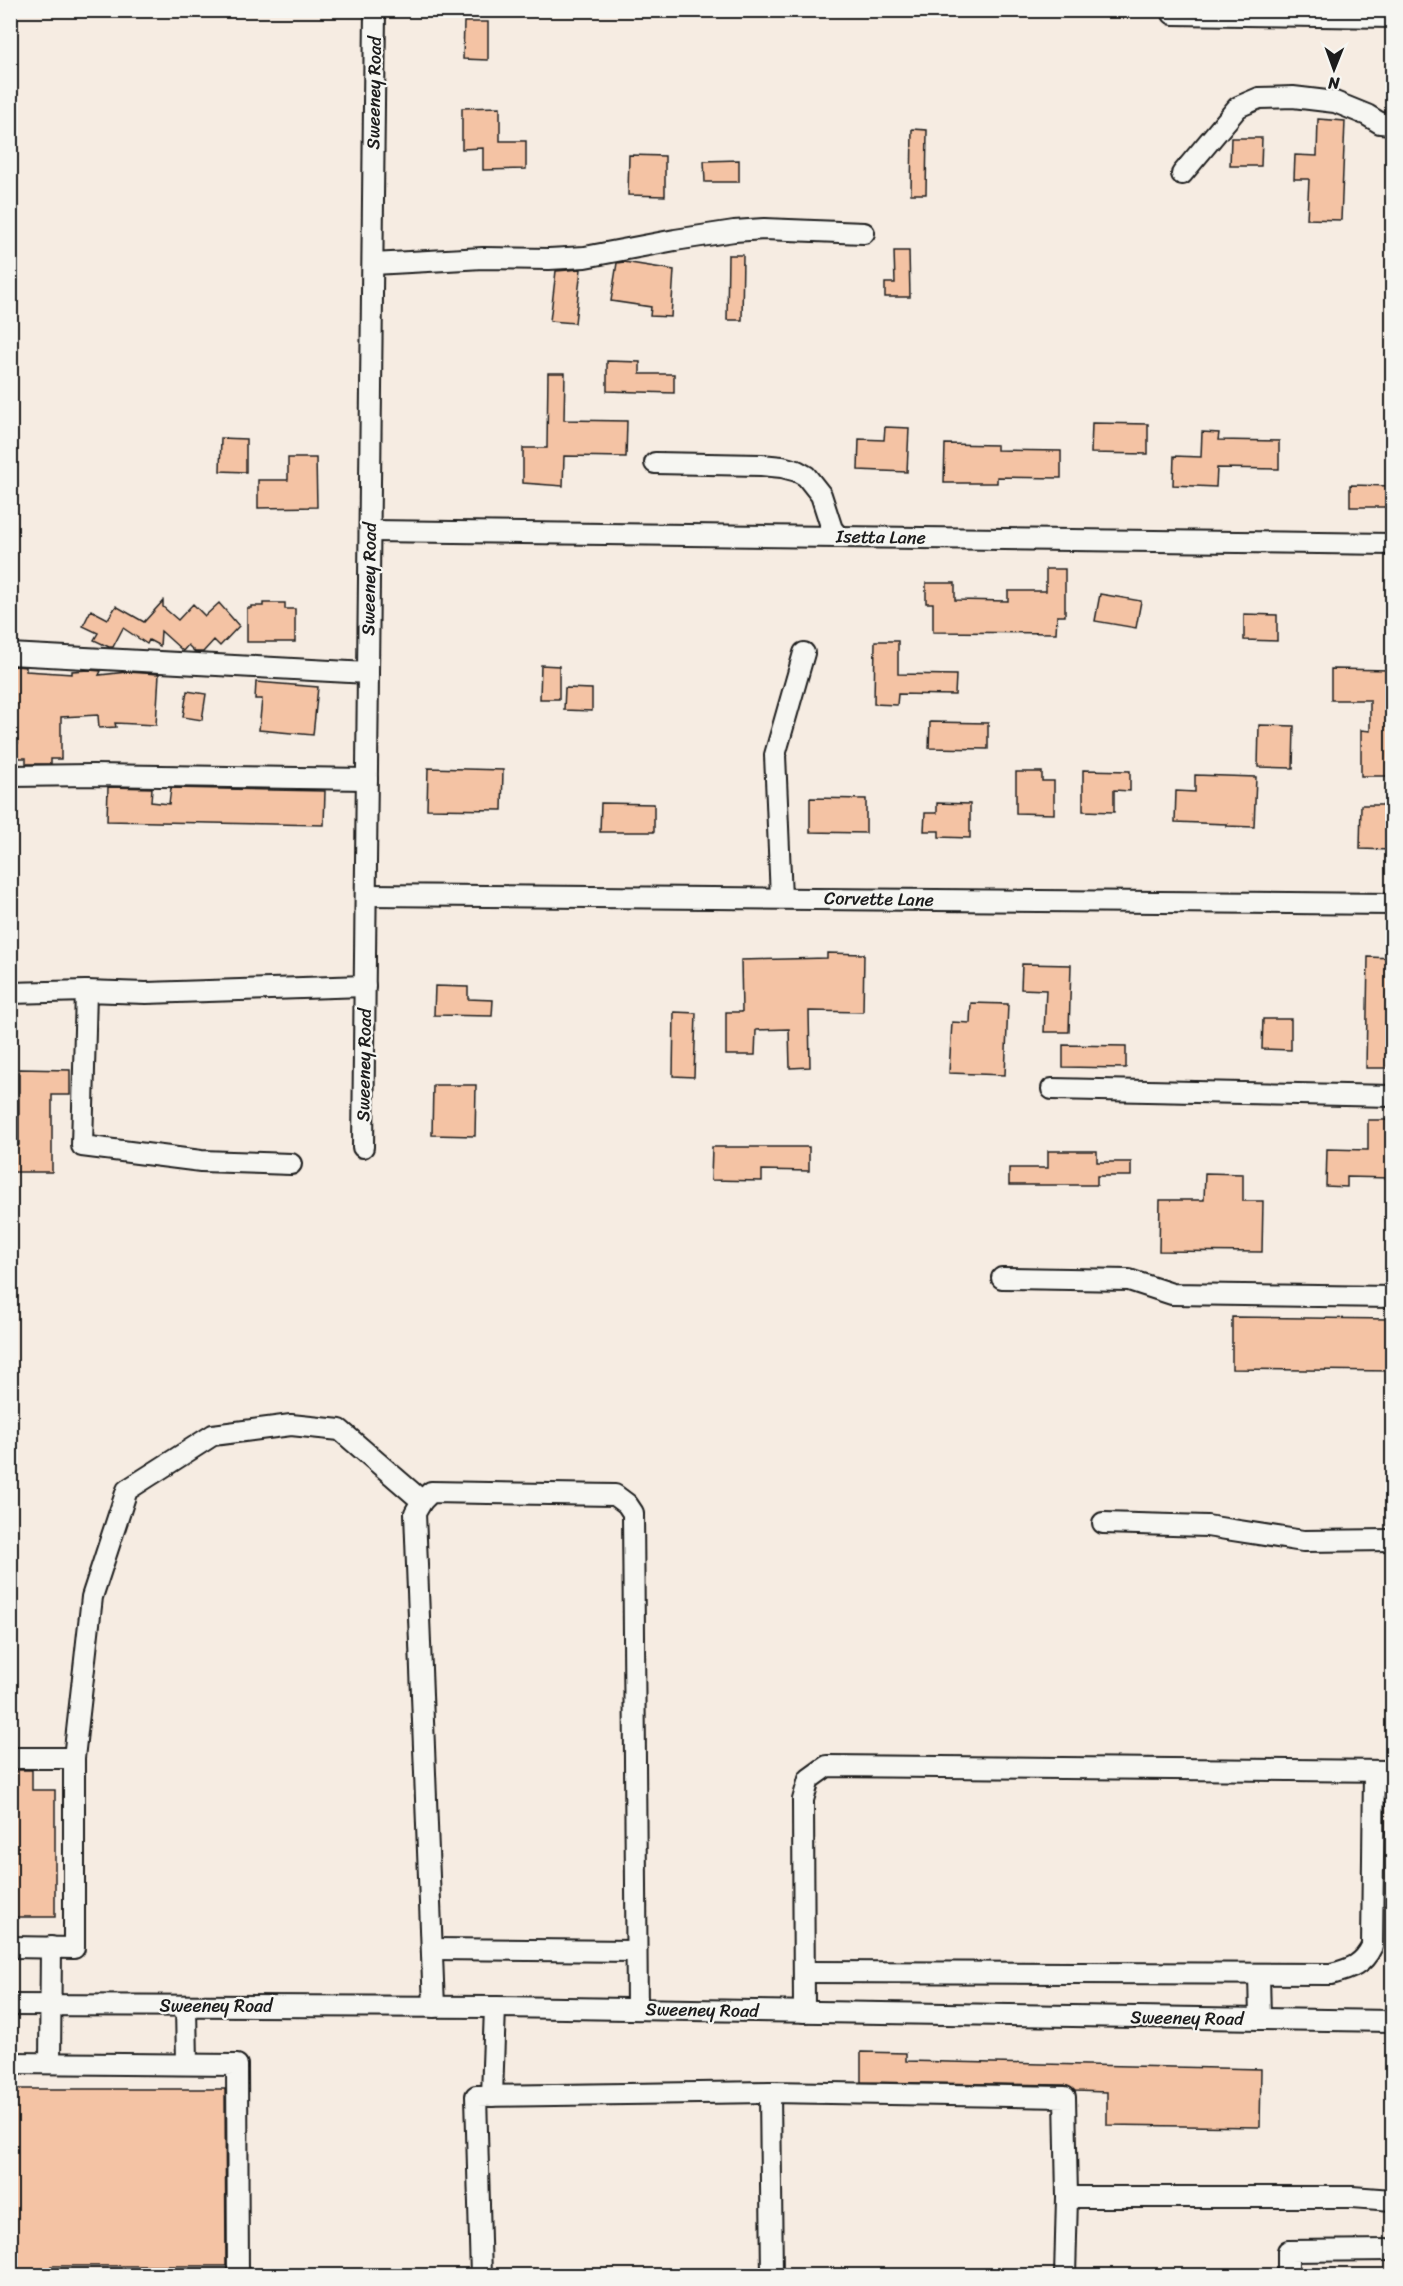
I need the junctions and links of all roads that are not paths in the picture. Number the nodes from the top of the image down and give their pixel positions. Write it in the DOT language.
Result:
graph roads {
  1 [pos="375,10"];
  2 [pos="1173,14"];
  3 [pos="1392,17"];
  4 [pos="1392,124"];
  5 [pos="1182,174"];
  6 [pos="864,233"];
  7 [pos="373,264"];
  8 [pos="655,463"];
  9 [pos="370,531"];
  10 [pos="839,537"];
  11 [pos="1392,544"];
  12 [pos="804,653"];
  13 [pos="10,654"];
  14 [pos="368,673"];
  15 [pos="10,776"];
  16 [pos="367,779"];
  17 [pos="366,895"];
  18 [pos="781,898"];
  19 [pos="1392,904"];
  20 [pos="365,986"];
  21 [pos="86,991"];
  22 [pos="10,993"];
  23 [pos="1052,1089"];
  24 [pos="1392,1096"];
  25 [pos="363,1147"];
  26 [pos="291,1164"];
  27 [pos="1002,1278"];
  28 [pos="1392,1297"];
  29 [pos="422,1501"];
  30 [pos="1103,1523"];
  31 [pos="1392,1540"];
  32 [pos="10,1758"];
  33 [pos="74,1758"];
  34 [pos="1383,1771"];
  35 [pos="10,1947"];
  36 [pos="51,1947"];
  37 [pos="432,1949"];
  38 [pos="636,1951"];
  39 [pos="804,1972"];
  40 [pos="1259,1974"];
  41 [pos="10,2005"];
  42 [pos="52,2005"];
  43 [pos="186,2006"];
  44 [pos="434,2007"];
  45 [pos="495,2007"];
  46 [pos="637,2009"];
  47 [pos="804,2012"];
  48 [pos="1260,2019"];
  49 [pos="1392,2021"];
  50 [pos="10,2062"];
  51 [pos="50,2063"];
  52 [pos="187,2064"];
  53 [pos="770,2092"];
  54 [pos="492,2096"];
  55 [pos="1067,2197"];
  56 [pos="1392,2200"];
  57 [pos="1392,2250"];
  58 [pos="238,2276"];
  59 [pos="481,2276"];
  60 [pos="772,2276"];
  61 [pos="1065,2276"];
  62 [pos="1288,2276"];
  1 -- 7 [label="street, Sweeney Road"];
  2 -- 3 [label="street"];
  4 -- 5 [label="street"];
  6 -- 7 [label="street"];
  7 -- 9 [label="street, Sweeney Road"];
  8 -- 10 [label="street"];
  9 -- 10 [label="street, Isetta Lane"];
  9 -- 14 [label="street, Sweeney Road"];
  10 -- 11 [label="street, Isetta Lane"];
  12 -- 18 [label="street"];
  13 -- 14 [label="street"];
  14 -- 16 [label="street, Sweeney Road"];
  15 -- 16 [label="street"];
  16 -- 17 [label="street, Sweeney Road"];
  17 -- 18 [label="street, Corvette Lane"];
  17 -- 20 [label="street, Sweeney Road"];
  18 -- 19 [label="street, Corvette Lane"];
  20 -- 21 [label="street"];
  20 -- 25 [label="street, Sweeney Road"];
  21 -- 22 [label="street"];
  21 -- 26 [label="street"];
  23 -- 24 [label="street"];
  27 -- 28 [label="street"];
  29 -- 33 [label="street"];
  29 -- 37 [label="street"];
  29 -- 38 [label="street"];
  30 -- 31 [label="street"];
  32 -- 33 [label="street"];
  33 -- 36 [label="street"];
  34 -- 39 [label="street"];
  34 -- 40 [label="street"];
  35 -- 36 [label="street"];
  36 -- 42 [label="street"];
  37 -- 38 [label="street"];
  37 -- 44 [label="street"];
  38 -- 46 [label="street"];
  39 -- 40 [label="street"];
  39 -- 47 [label="street"];
  40 -- 48 [label="street"];
  41 -- 42 [label="street, Sweeney Road"];
  42 -- 43 [label="street, Sweeney Road"];
  42 -- 51 [label="street"];
  43 -- 44 [label="street, Sweeney Road"];
  43 -- 52 [label="street"];
  44 -- 45 [label="street, Sweeney Road"];
  45 -- 46 [label="street, Sweeney Road"];
  45 -- 54 [label="street"];
  46 -- 47 [label="street, Sweeney Road"];
  47 -- 48 [label="street, Sweeney Road"];
  48 -- 49 [label="street, Sweeney Road"];
  50 -- 51 [label="street"];
  51 -- 52 [label="street"];
  52 -- 58 [label="street"];
  53 -- 54 [label="street"];
  53 -- 55 [label="street"];
  53 -- 60 [label="street"];
  54 -- 59 [label="street"];
  55 -- 56 [label="street"];
  55 -- 61 [label="street"];
  57 -- 62 [label="street"];
}
